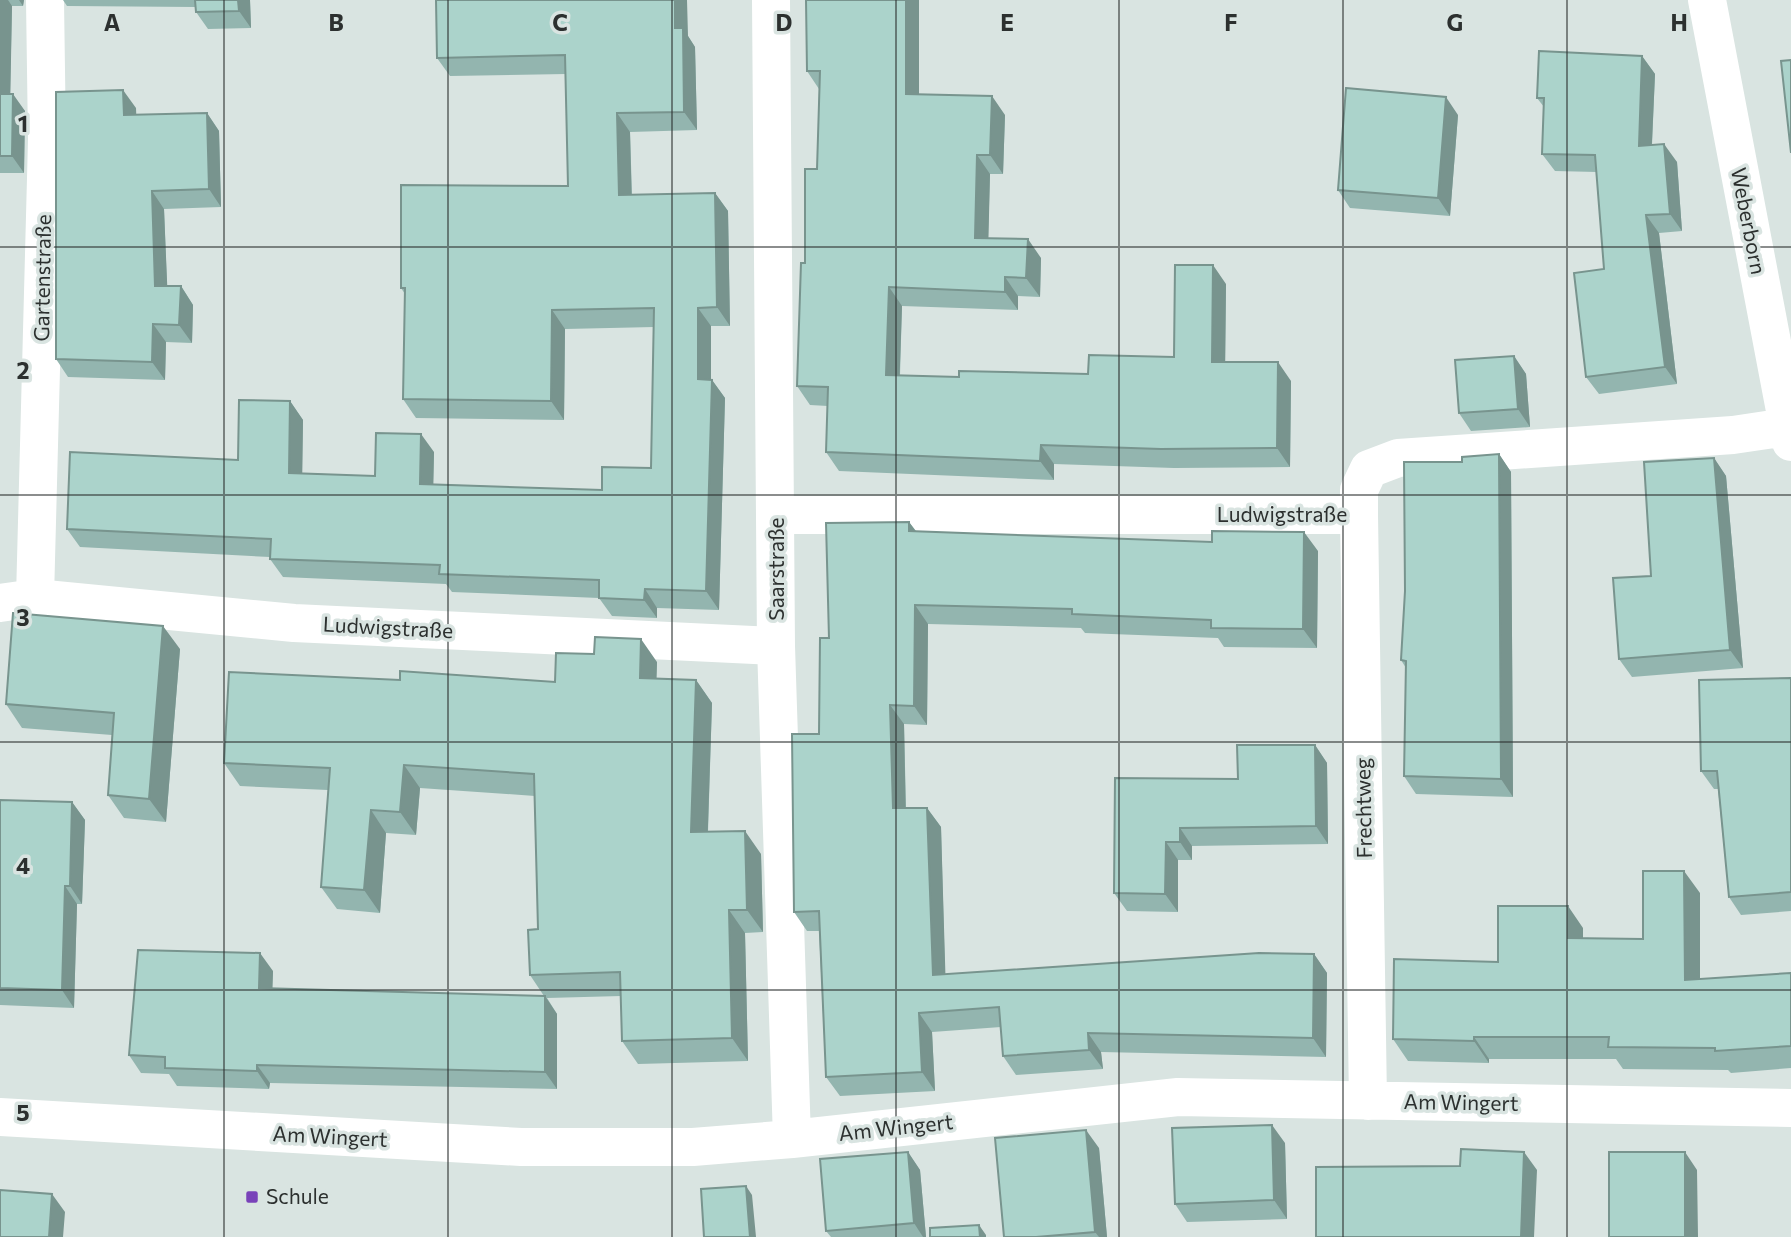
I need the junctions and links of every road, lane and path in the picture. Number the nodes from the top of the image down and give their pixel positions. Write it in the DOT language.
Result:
graph roads {
  1 [pos="46,0"];
  2 [pos="771,0"];
  3 [pos="1707,0"];
  4 [pos="1789,434"];
  5 [pos="777,515"];
  6 [pos="1359,515"];
  7 [pos="17,601"];
  8 [pos="776,646"];
  9 [pos="1368,1101"];
  10 [pos="1791,1108"];
  11 [pos="0,1117"];
  12 [pos="792,1139"];
  1 -- 7 [label="street, Gartenstraße"];
  2 -- 5 [label="street, Saarstraße"];
  3 -- 4 [label="street, Weberborn"];
  4 -- 6 [label="street, Ludwigstraße"];
  5 -- 6 [label="street, Ludwigstraße"];
  5 -- 8 [label="street, Saarstraße"];
  6 -- 9 [label="street, Frechtweg"];
  7 -- 8 [label="street, Ludwigstraße"];
  8 -- 12 [label="street, Saarstraße"];
  9 -- 10 [label="street, Am Wingert"];
  9 -- 12 [label="street, Am Wingert"];
  11 -- 12 [label="street, Am Wingert"];
}
